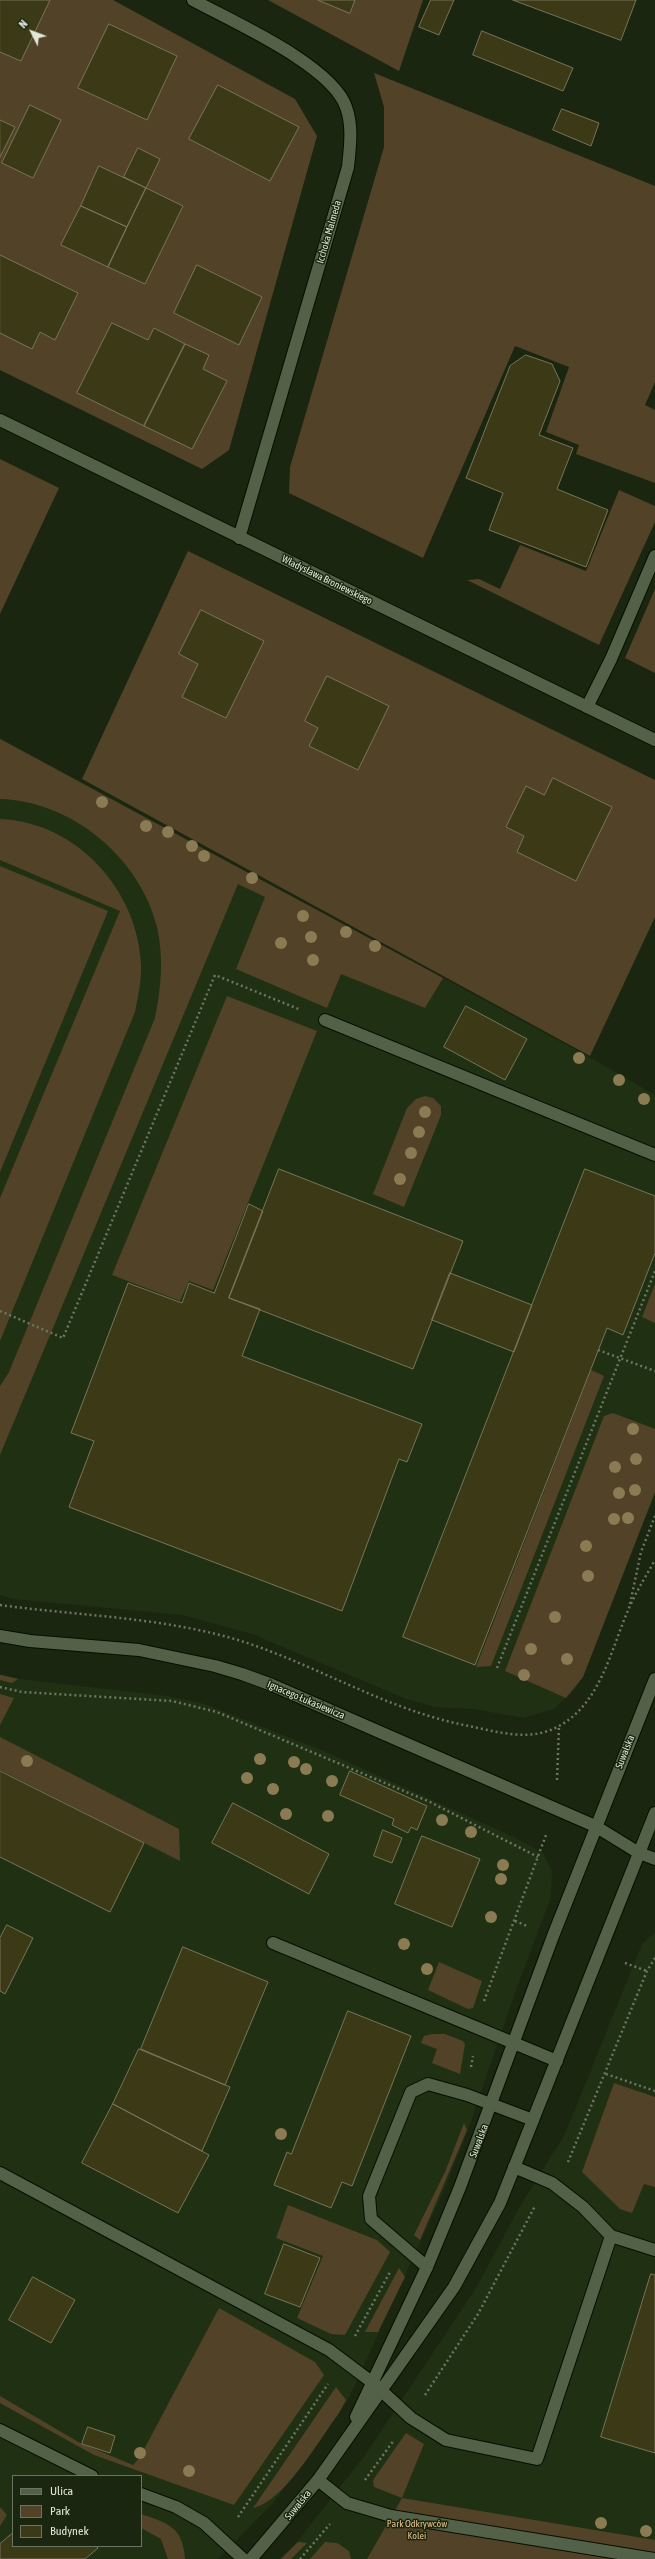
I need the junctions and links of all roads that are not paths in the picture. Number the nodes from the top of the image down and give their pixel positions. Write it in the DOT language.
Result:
graph roads {
  1 [pos="193,0"];
  2 [pos="0,420"];
  3 [pos="240,538"];
  4 [pos="655,556"];
  5 [pos="587,707"];
  6 [pos="655,740"];
  7 [pos="325,1020"];
  8 [pos="655,1155"];
  9 [pos="0,1636"];
  10 [pos="655,1679"];
  11 [pos="655,1813"];
  12 [pos="595,1826"];
  13 [pos="639,1853"];
  14 [pos="655,1859"];
  15 [pos="273,1943"];
  16 [pos="514,2044"];
  17 [pos="557,2061"];
  18 [pos="493,2104"];
  19 [pos="534,2120"];
  20 [pos="514,2167"];
  21 [pos="0,2173"];
  22 [pos="611,2236"];
  23 [pos="655,2250"];
  24 [pos="427,2267"];
  25 [pos="373,2383"];
  26 [pos="382,2392"];
  27 [pos="0,2430"];
  28 [pos="341,2447"];
  29 [pos="90,2475"];
  30 [pos="318,2480"];
  31 [pos="142,2494"];
  32 [pos="243,2559"];
  33 [pos="251,2559"];
  34 [pos="655,2559"];
  1 -- 3 [label="street, Icchoka Malmeda"];
  2 -- 3 [label="street, Władysława Broniewskiego"];
  3 -- 5 [label="street, Władysława Broniewskiego"];
  4 -- 5 [label="street"];
  5 -- 6 [label="street, Władysława Broniewskiego"];
  7 -- 8 [label="street"];
  9 -- 12 [label="street, Ignacego Łukasiewicza"];
  10 -- 12 [label="street, Suwalska"];
  11 -- 13 [label="street, Suwalska"];
  12 -- 13 [label="street"];
  12 -- 16 [label="street, Suwalska"];
  13 -- 14 [label="street"];
  13 -- 17 [label="street, Suwalska"];
  15 -- 16 [label="street"];
  16 -- 17 [label="street"];
  16 -- 18 [label="street, Suwalska"];
  17 -- 19 [label="street, Suwalska"];
  18 -- 19 [label="street"];
  18 -- 24 [label="street, Suwalska"];
  18 -- 24 [label="street"];
  19 -- 20 [label="street, Suwalska"];
  20 -- 22 [label="street"];
  20 -- 26 [label="street, Suwalska"];
  21 -- 25 [label="street"];
  22 -- 23 [label="street"];
  22 -- 26 [label="street"];
  24 -- 25 [label="street, Suwalska"];
  25 -- 26 [label="street"];
  25 -- 28 [label="street, Suwalska"];
  26 -- 28 [label="street, Suwalska"];
  27 -- 29 [label="street"];
  28 -- 30 [label="street, Suwalska"];
  30 -- 33 [label="street, Suwalska"];
  30 -- 34 [label="street"];
  31 -- 32 [label="street"];
}
